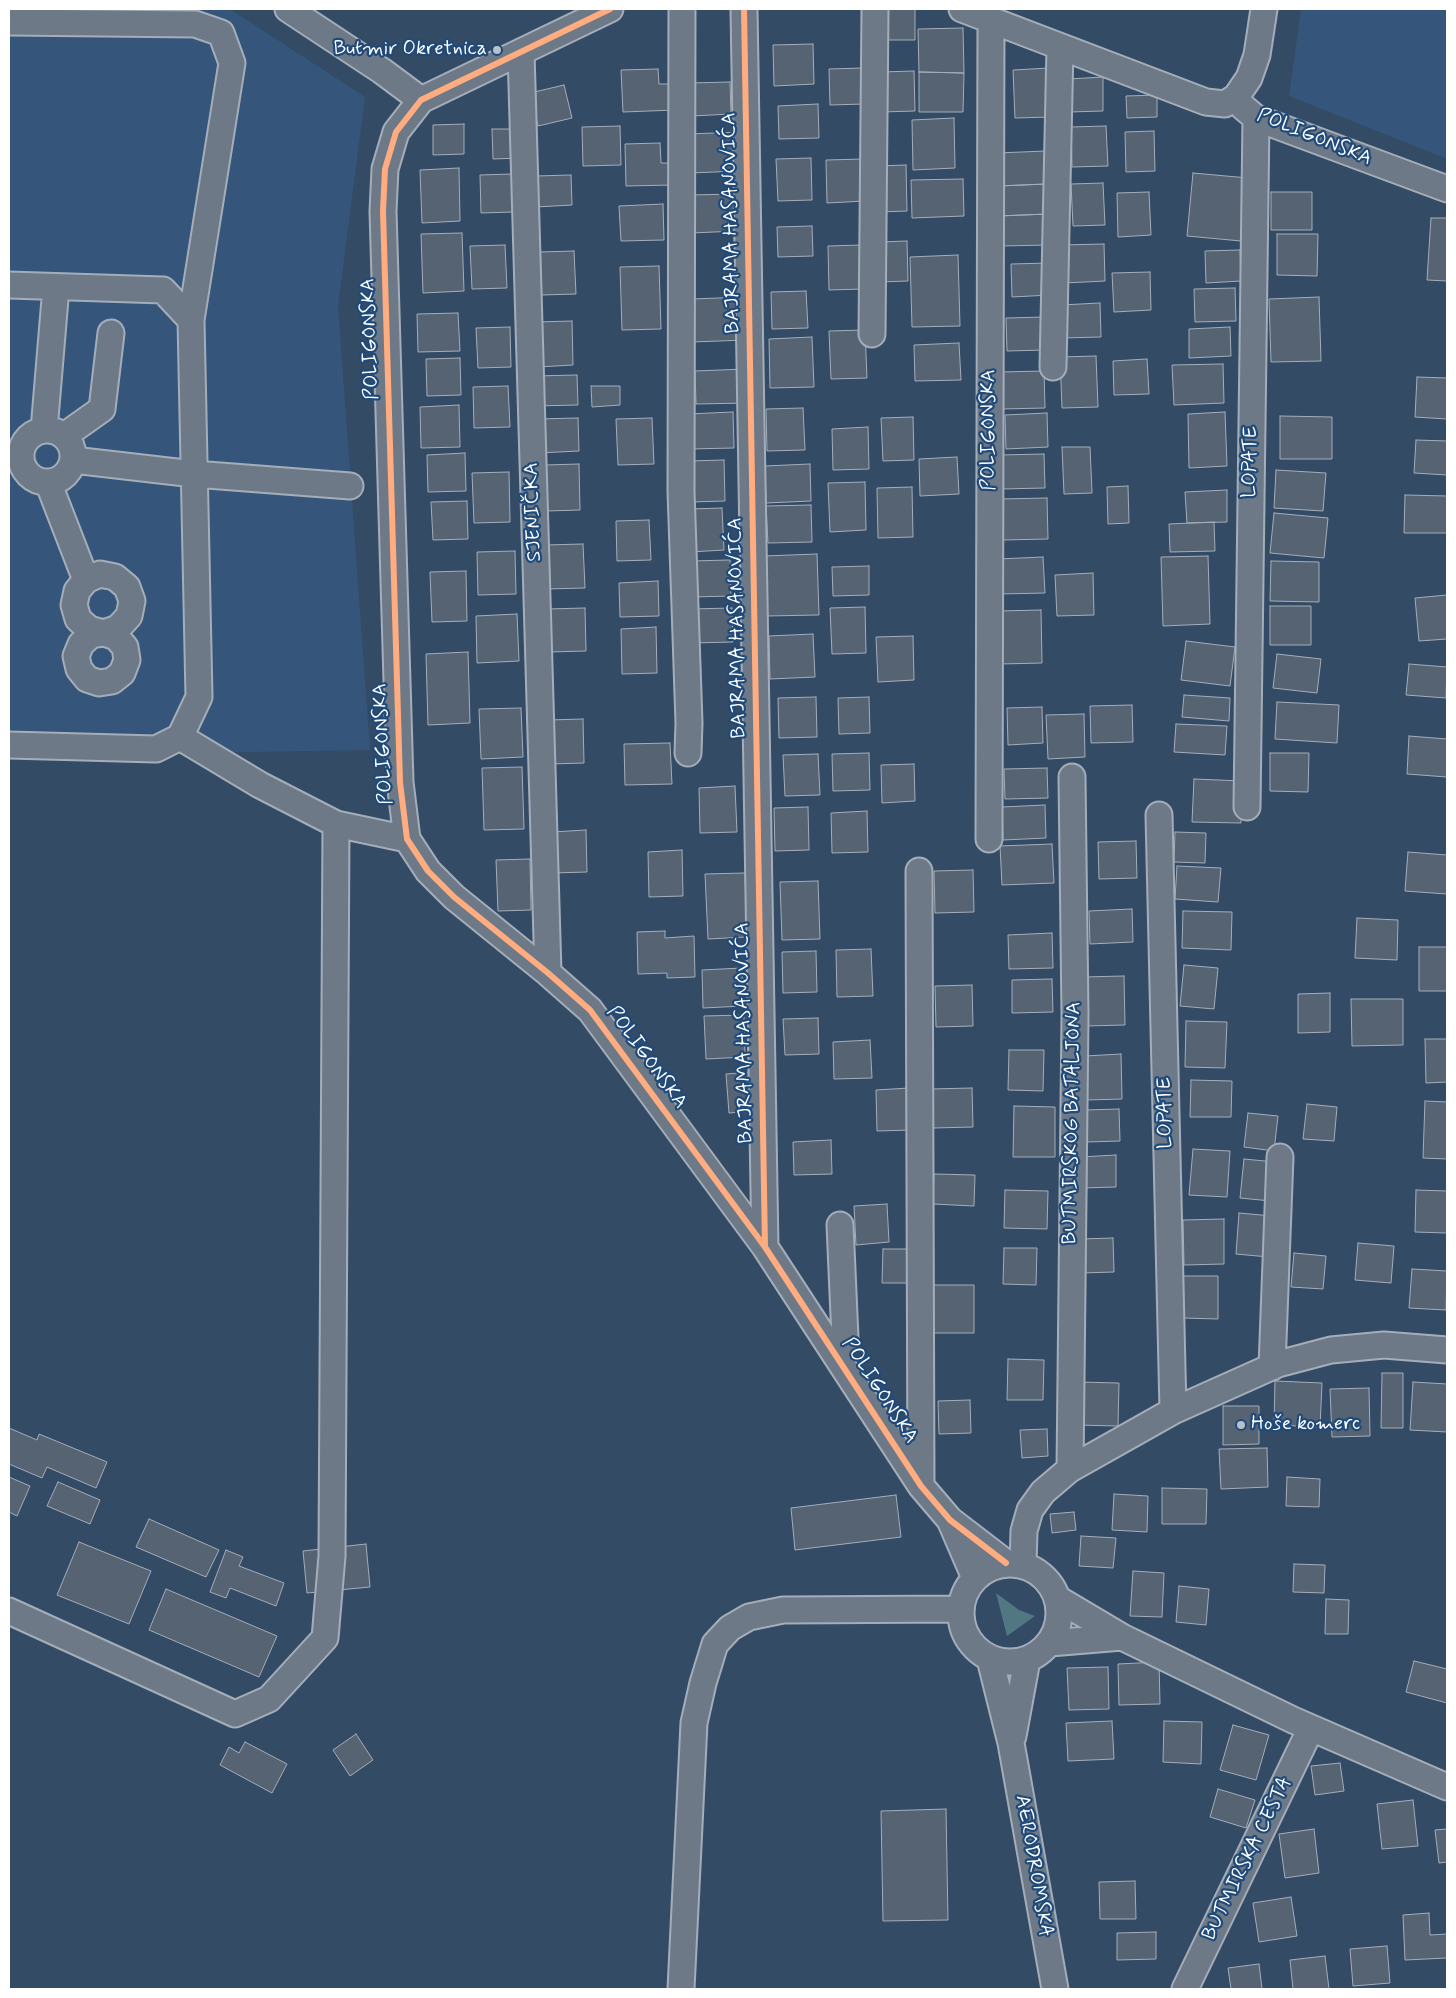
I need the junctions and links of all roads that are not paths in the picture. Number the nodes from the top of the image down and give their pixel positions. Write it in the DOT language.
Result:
graph roads {
  1 [pos="288,9"];
  2 [pos="610,9"];
  3 [pos="682,9"];
  4 [pos="744,9"];
  5 [pos="875,9"];
  6 [pos="962,9"];
  7 [pos="1264,9"];
  8 [pos="991,21"];
  9 [pos="9,22"];
  10 [pos="1060,47"];
  11 [pos="521,52"];
  12 [pos="1236,97"];
  13 [pos="421,100"];
  14 [pos="1256,118"];
  15 [pos="1447,189"];
  16 [pos="9,286"];
  17 [pos="56,288"];
  18 [pos="191,320"];
  19 [pos="110,333"];
  20 [pos="872,334"];
  21 [pos="1053,367"];
  22 [pos="35,436"];
  23 [pos="73,460"];
  24 [pos="194,474"];
  25 [pos="48,482"];
  26 [pos="350,486"];
  27 [pos="86,580"];
  28 [pos="180,737"];
  29 [pos="9,745"];
  30 [pos="688,753"];
  31 [pos="1072,777"];
  32 [pos="1247,807"];
  33 [pos="1159,815"];
  34 [pos="336,824"];
  35 [pos="407,839"];
  36 [pos="990,839"];
  37 [pos="919,871"];
  38 [pos="548,973"];
  39 [pos="1280,1157"];
  40 [pos="840,1224"];
  41 [pos="765,1247"];
  42 [pos="1447,1350"];
  43 [pos="836,1355"];
  44 [pos="1272,1367"];
  45 [pos="1173,1411"];
  46 [pos="1070,1469"];
  47 [pos="921,1486"];
  48 [pos="950,1520"];
  49 [pos="1014,1564"];
  50 [pos="975,1578"];
  51 [pos="1058,1599"];
  52 [pos="960,1609"];
  53 [pos="9,1611"];
  54 [pos="1122,1638"];
  55 [pos="1050,1643"];
  56 [pos="990,1659"];
  57 [pos="1027,1660"];
  58 [pos="1311,1728"];
  59 [pos="1011,1743"];
  60 [pos="1447,1788"];
  61 [pos="681,1989"];
  62 [pos="1055,1989"];
  63 [pos="1185,1989"];
  1 -- 13 [label="street"];
  2 -- 11 [label="street, POLIGONSKA"];
  3 -- 30 [label="street"];
  4 -- 41 [label="street, BAJRAMA HASANOVIĆA"];
  5 -- 20 [label="street"];
  6 -- 8 [label="street, POLIGONSKA"];
  7 -- 12 [label="street"];
  8 -- 10 [label="street, POLIGONSKA"];
  8 -- 36 [label="street, POLIGONSKA"];
  9 -- 18 [label="street"];
  10 -- 12 [label="street, POLIGONSKA"];
  10 -- 21 [label="street"];
  11 -- 13 [label="street, POLIGONSKA"];
  11 -- 38 [label="street, SJENIČKA"];
  12 -- 14 [label="street, POLIGONSKA"];
  13 -- 35 [label="street, POLIGONSKA"];
  14 -- 15 [label="street, POLIGONSKA"];
  14 -- 32 [label="street, LOPATE"];
  16 -- 17 [label="street"];
  17 -- 18 [label="street"];
  17 -- 22 [label="street"];
  18 -- 24 [label="street"];
  19 -- 22 [label="street"];
  22 -- 23 [label="street"];
  22 -- 25 [label="street"];
  23 -- 24 [label="street"];
  23 -- 25 [label="street"];
  24 -- 26 [label="street"];
  24 -- 28 [label="street"];
  25 -- 27 [label="street"];
  27 -- 27 [label="street"];
  28 -- 29 [label="street"];
  28 -- 34 [label="street"];
  31 -- 46 [label="street, BUTMIRSKOG BATALJONA"];
  33 -- 45 [label="street, LOPATE"];
  34 -- 35 [label="street"];
  34 -- 53 [label="street"];
  35 -- 38 [label="street, POLIGONSKA"];
  37 -- 47 [label="street, POLIGONSKA"];
  38 -- 41 [label="street, POLIGONSKA"];
  39 -- 44 [label="street"];
  40 -- 43 [label="street"];
  41 -- 43 [label="street, POLIGONSKA"];
  42 -- 44 [label="street"];
  43 -- 47 [label="street, POLIGONSKA"];
  44 -- 45 [label="street"];
  45 -- 46 [label="street"];
  46 -- 49 [label="street"];
  47 -- 48 [label="street, POLIGONSKA"];
  48 -- 49 [label="street, POLIGONSKA"];
  48 -- 50 [label="street, POLIGONSKA"];
  49 -- 50 [label="street"];
  49 -- 51 [label="street"];
  50 -- 52 [label="street"];
  51 -- 54 [label="street"];
  51 -- 55 [label="street"];
  52 -- 56 [label="street"];
  52 -- 61 [label="street"];
  54 -- 55 [label="street"];
  54 -- 58 [label="street"];
  55 -- 57 [label="street"];
  56 -- 57 [label="street"];
  56 -- 59 [label="street, AERODROMSKA"];
  57 -- 59 [label="street, AERODROMSKA"];
  58 -- 60 [label="street"];
  58 -- 63 [label="street, BUTMIRSKA CESTA"];
  59 -- 62 [label="street, AERODROMSKA"];
}
